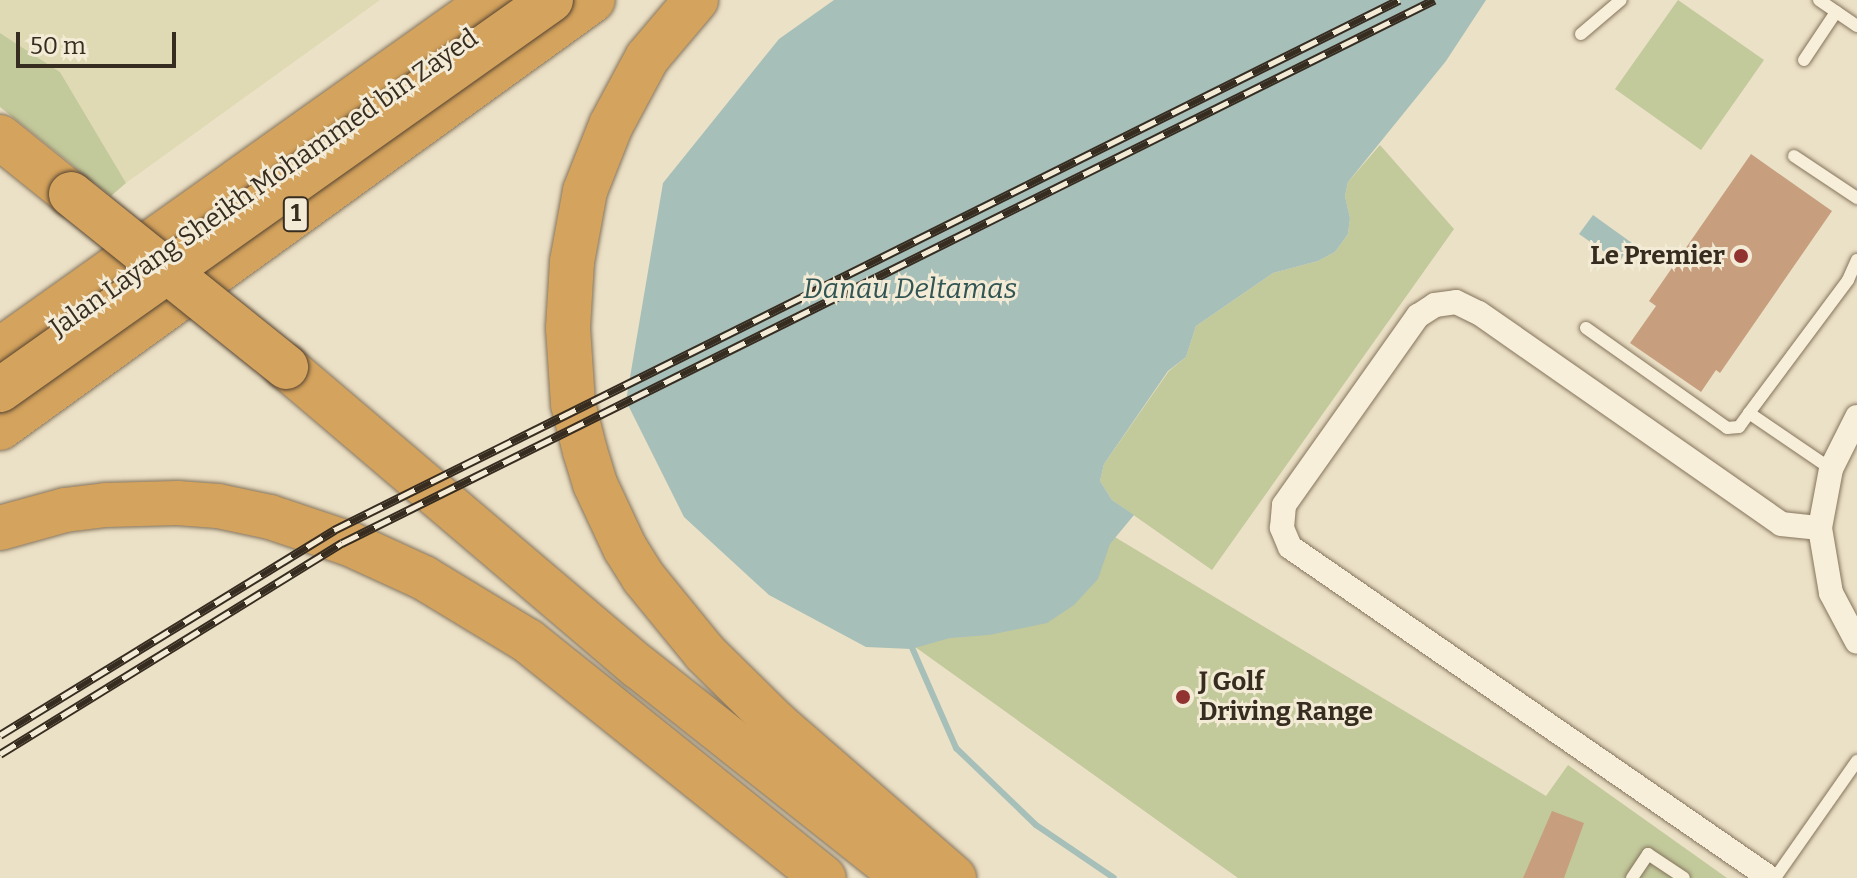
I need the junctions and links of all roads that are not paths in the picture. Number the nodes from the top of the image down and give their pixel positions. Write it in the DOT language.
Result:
graph roads {
  1 [pos="463,0"];
  2 [pos="492,0"];
  3 [pos="528,0"];
  4 [pos="551,0"];
  5 [pos="593,0"];
  6 [pos="696,0"];
  7 [pos="1621,0"];
  8 [pos="1819,0"];
  9 [pos="1836,12"];
  10 [pos="1857,26"];
  11 [pos="1581,34"];
  12 [pos="1804,60"];
  13 [pos="0,137"];
  14 [pos="1794,156"];
  15 [pos="0,165"];
  16 [pos="1857,198"];
  17 [pos="64,202"];
  18 [pos="1857,260"];
  19 [pos="0,324"];
  20 [pos="1586,328"];
  21 [pos="0,350"];
  22 [pos="0,367"];
  23 [pos="276,376"];
  24 [pos="0,390"];
  25 [pos="1749,413"];
  26 [pos="1857,417"];
  27 [pos="0,428"];
  28 [pos="1831,469"];
  29 [pos="0,528"];
  30 [pos="1820,528"];
  31 [pos="1857,642"];
  32 [pos="1857,761"];
  33 [pos="758,814"];
  34 [pos="824,878"];
  35 [pos="859,878"];
  36 [pos="905,878"];
  37 [pos="954,878"];
  38 [pos="1632,878"];
  39 [pos="1684,878"];
  40 [pos="1773,878"];
  1 -- 19 [label="highway"];
  2 -- 21 [label="highway, 1"];
  3 -- 22 [label="highway, Jalan Layang Sheikh Mohammed bin Zayed / 1"];
  4 -- 24 [label="highway, Jalan Layang Sheikh Mohammed bin Zayed / 1, bridge"];
  5 -- 27 [label="highway, 1"];
  6 -- 37 [label="highway"];
  7 -- 11 [label="lane"];
  8 -- 9 [label="lane"];
  9 -- 10 [label="lane"];
  9 -- 12 [label="lane"];
  13 -- 17 [label="highway"];
  14 -- 16 [label="lane"];
  15 -- 17 [label="highway"];
  17 -- 23 [label="highway"];
  18 -- 25 [label="lane"];
  20 -- 25 [label="lane"];
  23 -- 33 [label="highway"];
  23 -- 36 [label="highway"];
  25 -- 28 [label="lane"];
  26 -- 28 [label="street"];
  28 -- 30 [label="street"];
  29 -- 33 [label="highway"];
  30 -- 31 [label="street"];
  30 -- 40 [label="street"];
  32 -- 40 [label="lane"];
  33 -- 34 [label="highway"];
  33 -- 35 [label="highway"];
  38 -- 39 [label="lane"];
}
